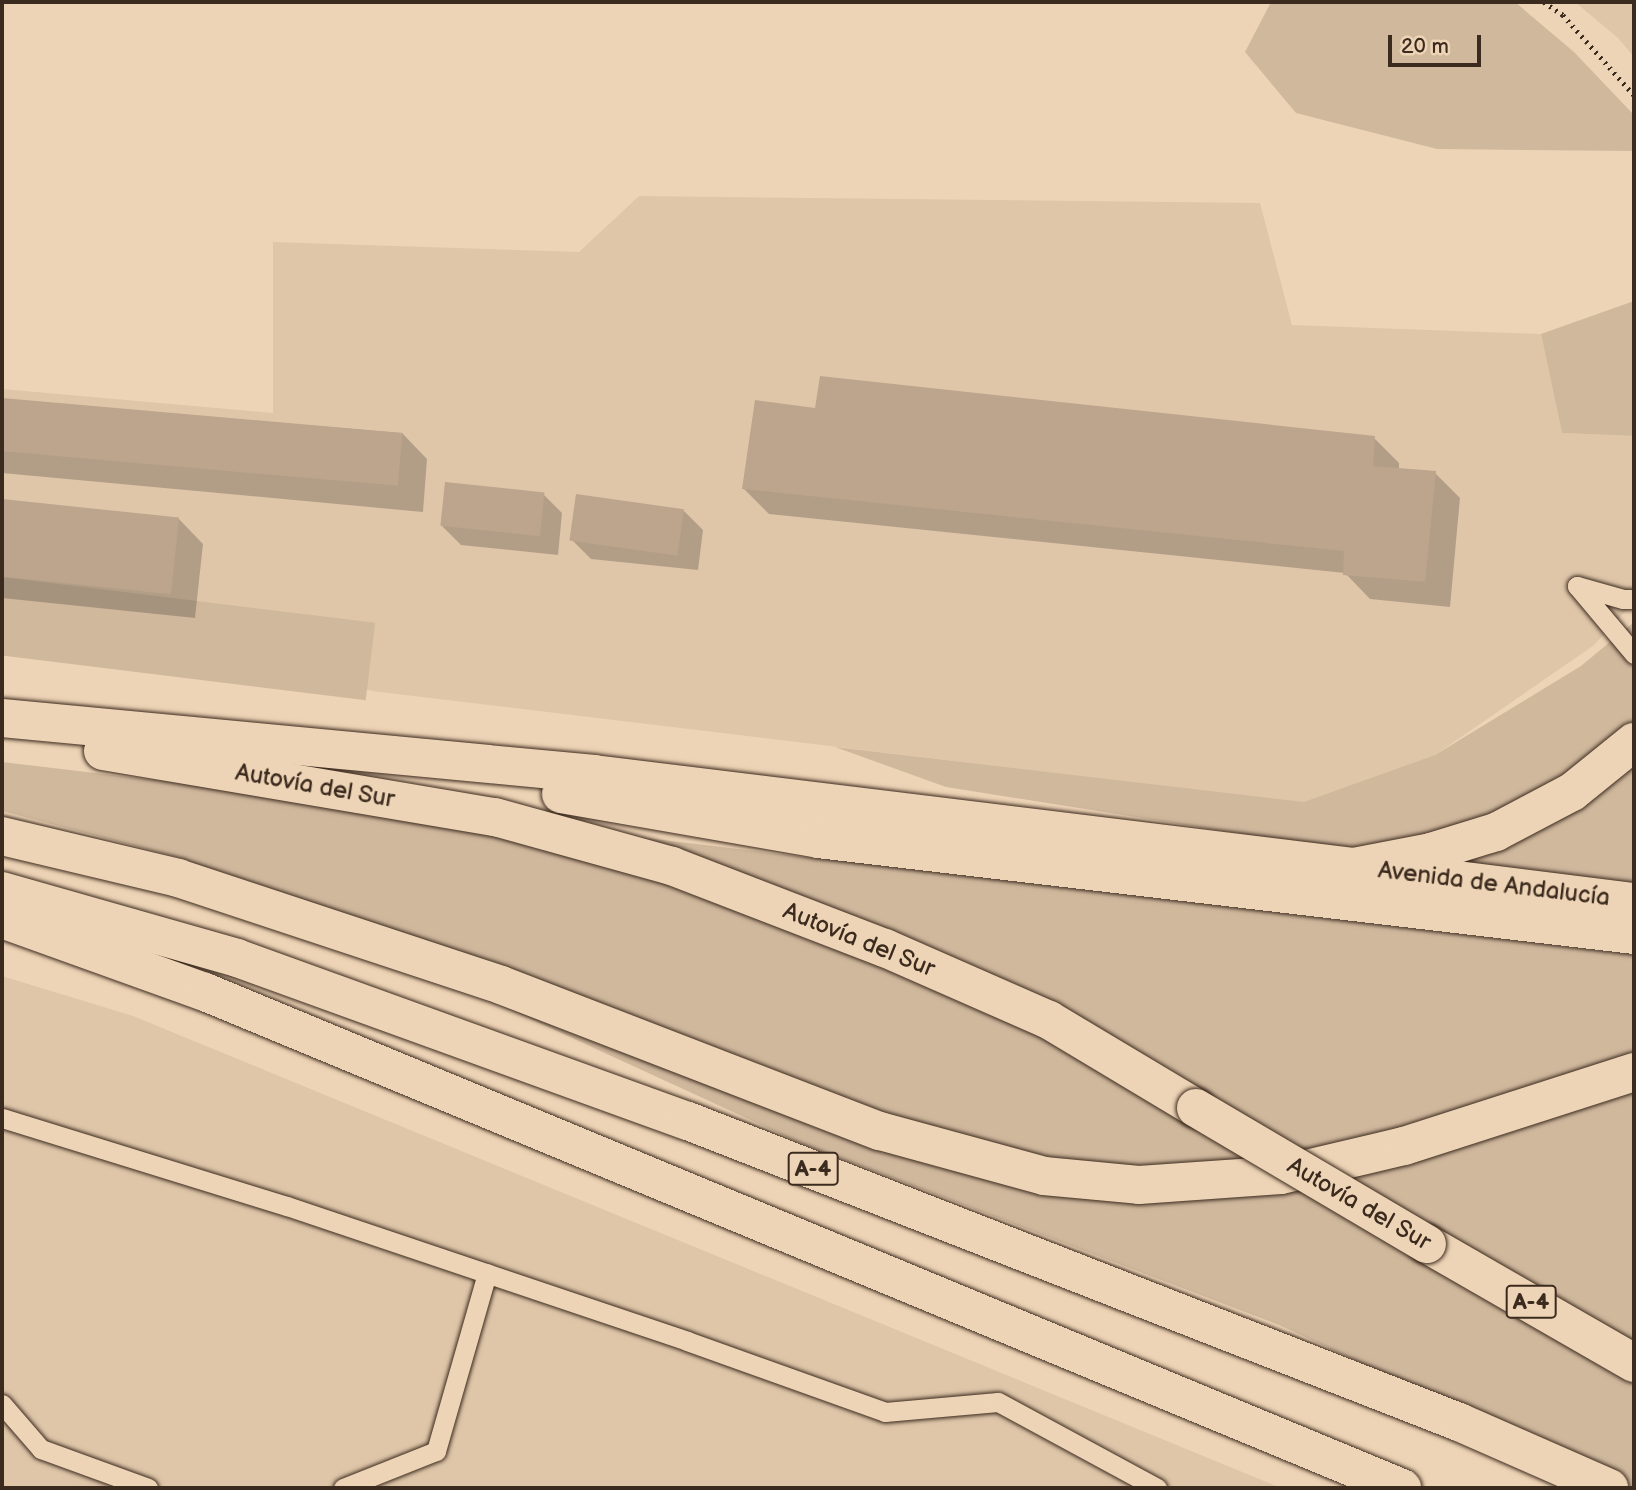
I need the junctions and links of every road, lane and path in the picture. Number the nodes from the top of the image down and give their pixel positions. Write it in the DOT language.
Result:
graph roads {
  1 [pos="1544,2"];
  2 [pos="1634,95"];
  3 [pos="1634,599"];
  4 [pos="1634,654"];
  5 [pos="2,718"];
  6 [pos="2,733"];
  7 [pos="1631,738"];
  8 [pos="258,741"];
  9 [pos="2,836"];
  10 [pos="1354,867"];
  11 [pos="2,891"];
  12 [pos="1634,901"];
  13 [pos="2,919"];
  14 [pos="1634,935"];
  15 [pos="1634,1072"];
  16 [pos="2,1118"];
  17 [pos="487,1273"];
  18 [pos="1634,1363"];
  19 [pos="2,1404"];
  20 [pos="1199,1405"];
  21 [pos="148,1488"];
  22 [pos="343,1488"];
  23 [pos="1157,1488"];
  24 [pos="1346,1488"];
  25 [pos="1402,1488"];
  26 [pos="1609,1488"];
  1 -- 2 [label="path"];
  3 -- 4 [label="lane"];
  5 -- 8 [label="highway"];
  6 -- 18 [label="highway, Autovía del Sur / A-4, bridge"];
  7 -- 10 [label="highway"];
  8 -- 10 [label="highway"];
  8 -- 14 [label="highway"];
  9 -- 15 [label="highway"];
  10 -- 12 [label="street, Avenida de Andalucía"];
  11 -- 26 [label="highway, A-4"];
  13 -- 20 [label="highway"];
  16 -- 17 [label="lane"];
  17 -- 22 [label="lane"];
  17 -- 23 [label="lane"];
  19 -- 21 [label="lane"];
  20 -- 24 [label="highway"];
  20 -- 25 [label="highway"];
}
